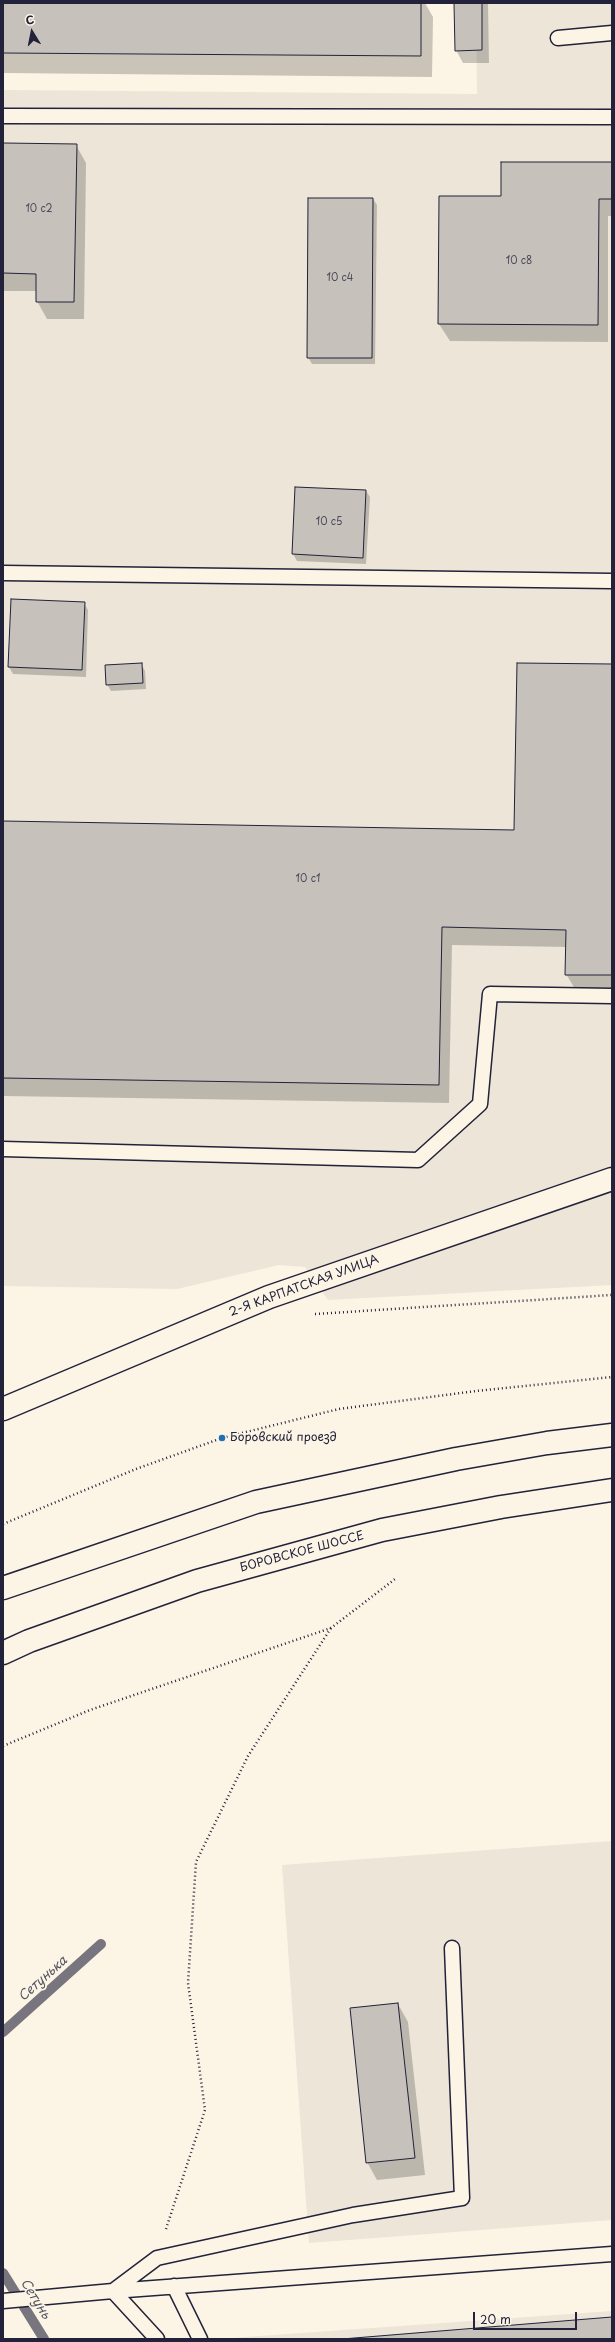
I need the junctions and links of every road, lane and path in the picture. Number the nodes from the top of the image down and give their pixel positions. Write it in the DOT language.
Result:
graph roads {
  1 [pos="612,33"];
  2 [pos="558,38"];
  3 [pos="3,116"];
  4 [pos="612,117"];
  5 [pos="3,573"];
  6 [pos="612,581"];
  7 [pos="612,996"];
  8 [pos="3,1150"];
  9 [pos="612,1179"];
  10 [pos="612,1295"];
  11 [pos="306,1315"];
  12 [pos="612,1377"];
  13 [pos="3,1409"];
  14 [pos="612,1435"];
  15 [pos="612,1490"];
  16 [pos="3,1524"];
  17 [pos="395,1579"];
  18 [pos="3,1588"];
  19 [pos="331,1628"];
  20 [pos="3,1653"];
  21 [pos="3,1746"];
  22 [pos="452,1948"];
  23 [pos="612,2254"];
  24 [pos="157,2258"];
  25 [pos="174,2286"];
  26 [pos="113,2291"];
  27 [pos="3,2300"];
  28 [pos="157,2339"];
  29 [pos="200,2339"];
  1 -- 2 [label="lane"];
  3 -- 4 [label="lane"];
  5 -- 6 [label="lane"];
  7 -- 8 [label="lane"];
  9 -- 13 [label="main road, 2-Я КАРПАТСКАЯ УЛИЦА"];
  10 -- 11 [label="path"];
  12 -- 16 [label="path"];
  14 -- 18 [label="main road"];
  15 -- 20 [label="main road, БОРОВСКОЕ ШОССЕ"];
  17 -- 19 [label="path"];
  19 -- 21 [label="path"];
  19 -- 24 [label="path"];
  22 -- 24 [label="lane"];
  23 -- 25 [label="lane"];
  24 -- 26 [label="lane"];
  25 -- 26 [label="lane"];
  25 -- 29 [label="lane"];
  26 -- 27 [label="lane"];
  26 -- 28 [label="lane"];
}
